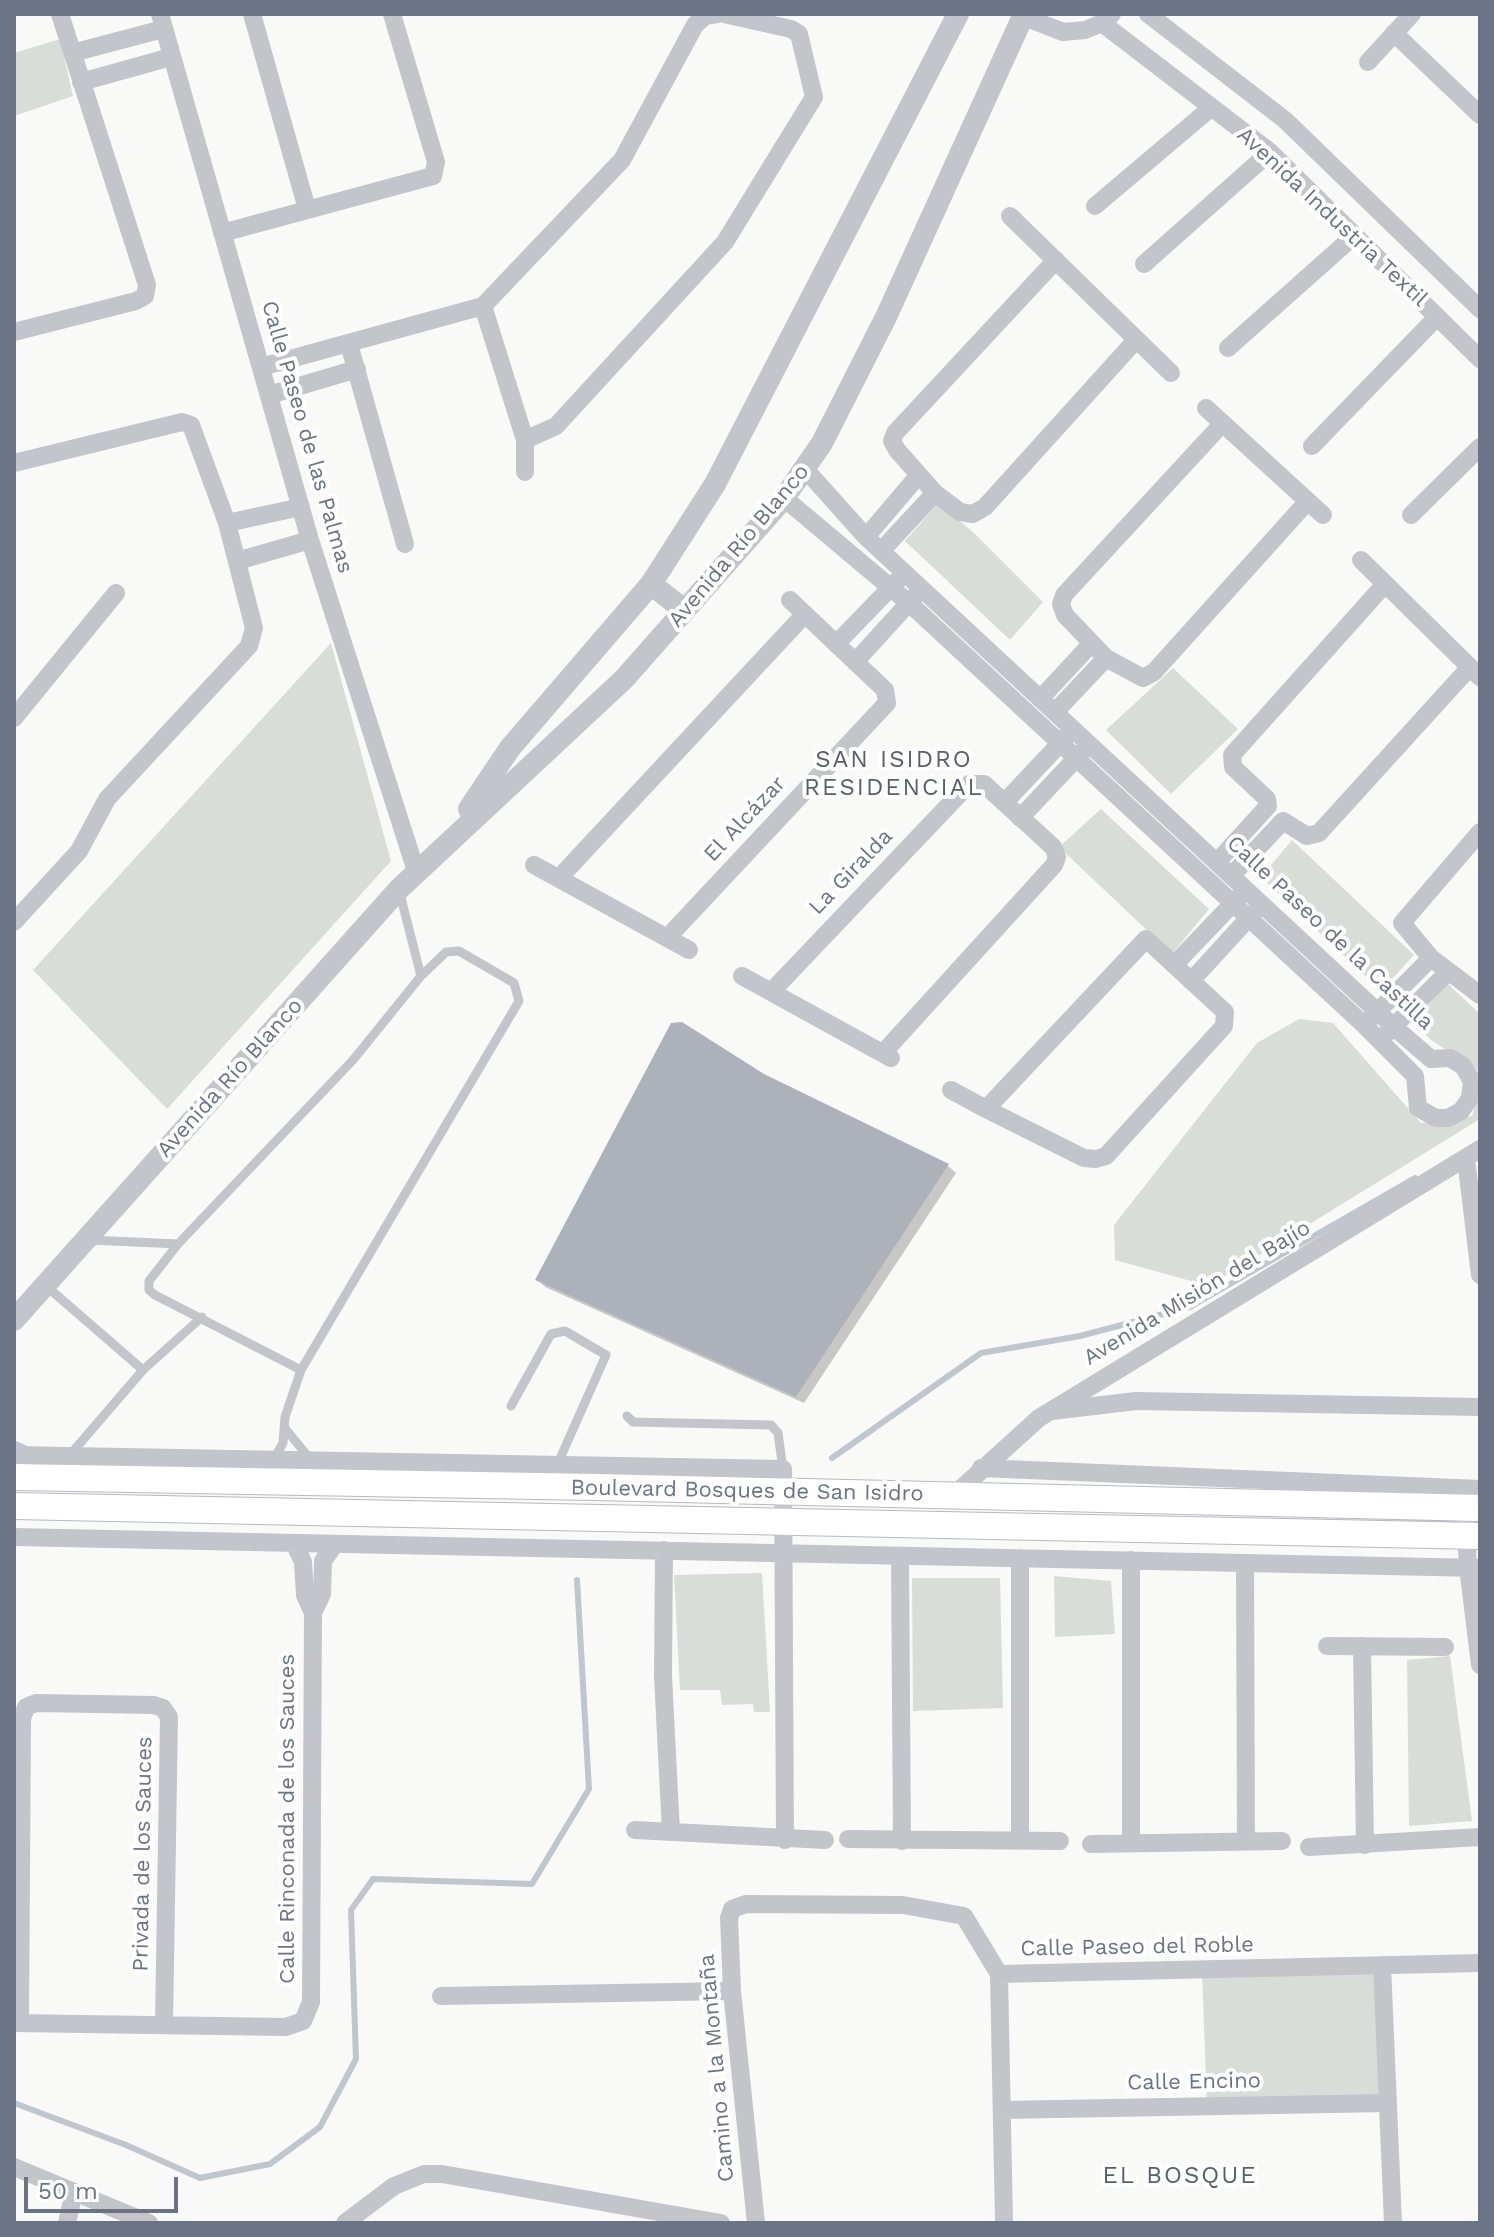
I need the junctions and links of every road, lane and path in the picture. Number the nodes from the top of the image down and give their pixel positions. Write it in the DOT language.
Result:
graph roads {
  1 [pos="60,14"];
  2 [pos="252,14"];
  3 [pos="392,14"];
  4 [pos="717,14"];
  5 [pos="724,14"];
  6 [pos="958,14"];
  7 [pos="1148,14"];
  8 [pos="1412,14"];
  9 [pos="1021,15"];
  10 [pos="1107,19"];
  11 [pos="162,22"];
  12 [pos="1394,33"];
  13 [pos="72,53"];
  14 [pos="171,57"];
  15 [pos="1368,62"];
  16 [pos="81,82"];
  17 [pos="1212,107"];
  18 [pos="1480,115"];
  19 [pos="1270,152"];
  20 [pos="1095,206"];
  21 [pos="307,209"];
  22 [pos="1010,216"];
  23 [pos="222,233"];
  24 [pos="1355,235"];
  25 [pos="1056,260"];
  26 [pos="1144,264"];
  27 [pos="483,306"];
  28 [pos="1480,309"];
  29 [pos="1437,317"];
  30 [pos="16,325"];
  31 [pos="1136,340"];
  32 [pos="349,344"];
  33 [pos="1228,348"];
  34 [pos="1480,359"];
  35 [pos="261,367"];
  36 [pos="357,369"];
  37 [pos="1171,373"];
  38 [pos="269,395"];
  39 [pos="1206,408"];
  40 [pos="1222,424"];
  41 [pos="525,440"];
  42 [pos="1312,446"];
  43 [pos="1480,447"];
  44 [pos="14,463"];
  45 [pos="806,470"];
  46 [pos="525,472"];
  47 [pos="918,476"];
  48 [pos="935,493"];
  49 [pos="784,498"];
  50 [pos="1307,502"];
  51 [pos="301,507"];
  52 [pos="1323,515"];
  53 [pos="1411,515"];
  54 [pos="227,523"];
  55 [pos="866,537"];
  56 [pos="310,540"];
  57 [pos="405,544"];
  58 [pos="881,551"];
  59 [pos="1361,560"];
  60 [pos="237,561"];
  61 [pos="905,573"];
  62 [pos="651,584"];
  63 [pos="1385,584"];
  64 [pos="889,587"];
  65 [pos="921,589"];
  66 [pos="116,593"];
  67 [pos="790,600"];
  68 [pos="909,603"];
  69 [pos="684,610"];
  70 [pos="805,614"];
  71 [pos="836,644"];
  72 [pos="1091,644"];
  73 [pos="1106,658"];
  74 [pos="855,662"];
  75 [pos="1475,672"];
  76 [pos="1040,699"];
  77 [pos="1055,712"];
  78 [pos="14,718"];
  79 [pos="1074,729"];
  80 [pos="1059,743"];
  81 [pos="1083,750"];
  82 [pos="1004,803"];
  83 [pos="1020,818"];
  84 [pos="1480,832"];
  85 [pos="448,840"];
  86 [pos="1217,862"];
  87 [pos="534,865"];
  88 [pos="416,871"];
  89 [pos="1232,875"];
  90 [pos="559,878"];
  91 [pos="399,889"];
  92 [pos="1247,889"];
  93 [pos="1232,904"];
  94 [pos="1256,910"];
  95 [pos="14,922"];
  96 [pos="667,938"];
  97 [pos="689,950"];
  98 [pos="1431,958"];
  99 [pos="1174,965"];
  100 [pos="1447,973"];
  101 [pos="421,976"];
  102 [pos="742,976"];
  103 [pos="1191,981"];
  104 [pos="771,992"];
  105 [pos="1480,995"];
  106 [pos="1379,1011"];
  107 [pos="1363,1024"];
  108 [pos="1394,1027"];
  109 [pos="1379,1041"];
  110 [pos="951,1090"];
  111 [pos="986,1109"];
  112 [pos="1473,1154"];
  113 [pos="85,1240"];
  114 [pos="178,1244"];
  115 [pos="1480,1275"];
  116 [pos="45,1285"];
  117 [pos="202,1317"];
  118 [pos="14,1320"];
  119 [pos="143,1370"];
  120 [pos="301,1370"];
  121 [pos="511,1406"];
  122 [pos="1480,1407"];
  123 [pos="1049,1411"];
  124 [pos="627,1416"];
  125 [pos="284,1427"];
  126 [pos="69,1456"];
  127 [pos="310,1459"];
  128 [pos="16,1460"];
  129 [pos="273,1461"];
  130 [pos="558,1463"];
  131 [pos="981,1468"];
  132 [pos="597,1475"];
  133 [pos="783,1480"];
  134 [pos="953,1496"];
  135 [pos="1472,1498"];
  136 [pos="14,1506"];
  137 [pos="591,1517"];
  138 [pos="784,1521"];
  139 [pos="1473,1536"];
  140 [pos="14,1537"];
  141 [pos="294,1543"];
  142 [pos="335,1544"];
  143 [pos="586,1549"];
  144 [pos="664,1550"];
  145 [pos="786,1553"];
  146 [pos="900,1556"];
  147 [pos="1020,1558"];
  148 [pos="1131,1560"];
  149 [pos="1245,1563"];
  150 [pos="1474,1568"];
  151 [pos="313,1613"];
  152 [pos="1327,1646"];
  153 [pos="1362,1646"];
  154 [pos="1445,1647"];
  155 [pos="1480,1665"];
  156 [pos="635,1830"];
  157 [pos="671,1832"];
  158 [pos="1480,1837"];
  159 [pos="848,1839"];
  160 [pos="785,1840"];
  161 [pos="825,1840"];
  162 [pos="902,1841"];
  163 [pos="1020,1841"];
  164 [pos="1060,1841"];
  165 [pos="1131,1841"];
  166 [pos="1246,1841"];
  167 [pos="1282,1841"];
  168 [pos="1091,1844"];
  169 [pos="1365,1845"];
  170 [pos="1309,1847"];
  171 [pos="1480,1963"];
  172 [pos="1382,1965"];
  173 [pos="999,1974"];
  174 [pos="732,1991"];
  175 [pos="441,1996"];
  176 [pos="17,2023"];
  177 [pos="164,2025"];
  178 [pos="1387,2103"];
  179 [pos="1002,2110"];
  180 [pos="14,2167"];
  181 [pos="74,2192"];
  182 [pos="67,2223"];
  183 [pos="149,2223"];
  184 [pos="345,2223"];
  185 [pos="721,2223"];
  186 [pos="756,2223"];
  187 [pos="1004,2223"];
  188 [pos="1393,2223"];
  1 -- 13 [label="street"];
  2 -- 21 [label="street"];
  3 -- 21 [label="street"];
  4 -- 27 [label="street"];
  5 -- 41 [label="street"];
  6 -- 62 [label="street, Avenida Río Blanco"];
  7 -- 28 [label="street, Avenida Industria Textil"];
  8 -- 12 [label="street"];
  9 -- 10 [label="street, Avenida Industria Textil"];
  9 -- 45 [label="street, Avenida Río Blanco"];
  10 -- 17 [label="street, Avenida Industria Textil"];
  11 -- 13 [label="street"];
  11 -- 14 [label="street, Calle Paseo de las Palmas"];
  12 -- 15 [label="street"];
  12 -- 18 [label="street"];
  13 -- 16 [label="street"];
  14 -- 16 [label="street"];
  14 -- 23 [label="street, Calle Paseo de las Palmas"];
  16 -- 30 [label="street"];
  17 -- 19 [label="street, Avenida Industria Textil"];
  17 -- 20 [label="street"];
  19 -- 24 [label="street, Avenida Industria Textil"];
  19 -- 26 [label="street"];
  21 -- 23 [label="street"];
  22 -- 25 [label="street"];
  23 -- 35 [label="street, Calle Paseo de las Palmas"];
  24 -- 29 [label="street, Avenida Industria Textil"];
  24 -- 33 [label="street"];
  25 -- 31 [label="street"];
  25 -- 47 [label="street"];
  27 -- 32 [label="street"];
  27 -- 41 [label="street"];
  29 -- 34 [label="street, Avenida Industria Textil"];
  29 -- 42 [label="street"];
  31 -- 37 [label="street"];
  31 -- 48 [label="street"];
  32 -- 35 [label="street"];
  32 -- 36 [label="street"];
  35 -- 38 [label="street, Calle Paseo de las Palmas"];
  36 -- 38 [label="street"];
  36 -- 57 [label="street"];
  38 -- 51 [label="street, Calle Paseo de las Palmas"];
  39 -- 40 [label="street"];
  40 -- 50 [label="street"];
  40 -- 72 [label="street"];
  41 -- 46 [label="street"];
  43 -- 53 [label="street"];
  44 -- 54 [label="street"];
  45 -- 49 [label="street, Avenida Río Blanco"];
  45 -- 55 [label="street, Calle Paseo de la Castilla"];
  47 -- 48 [label="street"];
  47 -- 55 [label="street"];
  48 -- 58 [label="street"];
  49 -- 64 [label="street, Calle Paseo de la Castilla"];
  49 -- 69 [label="street, Avenida Río Blanco"];
  50 -- 52 [label="street"];
  50 -- 73 [label="street"];
  51 -- 54 [label="street"];
  51 -- 56 [label="street, Calle Paseo de las Palmas"];
  54 -- 60 [label="street"];
  55 -- 58 [label="street, Calle Paseo de la Castilla"];
  56 -- 60 [label="street"];
  56 -- 88 [label="street, Calle Paseo de las Palmas"];
  58 -- 61 [label="street, Calle Paseo de la Castilla"];
  59 -- 63 [label="street"];
  60 -- 95 [label="street"];
  61 -- 64 [label="street"];
  61 -- 65 [label="street, Calle Paseo de la Castilla"];
  62 -- 69 [label="street"];
  62 -- 85 [label="street, Avenida Río Blanco"];
  63 -- 75 [label="street"];
  63 -- 86 [label="street"];
  64 -- 68 [label="street, Calle Paseo de la Castilla"];
  64 -- 71 [label="street"];
  65 -- 68 [label="street"];
  65 -- 76 [label="street, Calle Paseo de la Castilla"];
  66 -- 78 [label="street"];
  67 -- 70 [label="street, El Alcázar"];
  68 -- 74 [label="street"];
  68 -- 80 [label="street, Calle Paseo de la Castilla"];
  69 -- 85 [label="street, Avenida Río Blanco"];
  70 -- 71 [label="street, El Alcázar"];
  70 -- 90 [label="street"];
  71 -- 74 [label="street, El Alcázar"];
  72 -- 73 [label="street"];
  72 -- 76 [label="street"];
  73 -- 77 [label="street"];
  74 -- 96 [label="street, El Alcázar"];
  75 -- 89 [label="street"];
  76 -- 77 [label="street, Calle Paseo de la Castilla"];
  77 -- 79 [label="street, Calle Paseo de la Castilla"];
  79 -- 80 [label="street"];
  79 -- 81 [label="street, Calle Paseo de la Castilla"];
  80 -- 81 [label="street, Calle Paseo de la Castilla"];
  80 -- 82 [label="street"];
  81 -- 83 [label="street"];
  81 -- 86 [label="street, Calle Paseo de la Castilla"];
  81 -- 93 [label="street, Calle Paseo de la Castilla"];
  82 -- 83 [label="street, La Giralda"];
  82 -- 104 [label="street, La Giralda"];
  83 -- 104 [label="street, La Giralda"];
  84 -- 98 [label="street"];
  85 -- 88 [label="street, Avenida Río Blanco"];
  86 -- 89 [label="street, Calle Paseo de la Castilla"];
  87 -- 90 [label="street"];
  88 -- 91 [label="street, Avenida Río Blanco"];
  89 -- 92 [label="street, Calle Paseo de la Castilla"];
  90 -- 96 [label="street"];
  91 -- 101 [label="lane"];
  91 -- 113 [label="street, Avenida Río Blanco"];
  92 -- 93 [label="street"];
  92 -- 94 [label="street, Calle Paseo de la Castilla"];
  93 -- 94 [label="street, Calle Paseo de la Castilla"];
  93 -- 99 [label="street"];
  94 -- 103 [label="street"];
  94 -- 106 [label="street, Calle Paseo de la Castilla"];
  94 -- 107 [label="street, Calle Paseo de la Castilla"];
  96 -- 97 [label="street"];
  98 -- 100 [label="street"];
  98 -- 106 [label="street"];
  99 -- 103 [label="street"];
  99 -- 111 [label="street"];
  100 -- 105 [label="street"];
  100 -- 108 [label="street"];
  101 -- 114 [label="lane"];
  101 -- 120 [label="lane"];
  102 -- 104 [label="street, La Giralda"];
  103 -- 111 [label="street"];
  106 -- 107 [label="street"];
  106 -- 108 [label="street, Calle Paseo de la Castilla"];
  107 -- 109 [label="street, Calle Paseo de la Castilla"];
  108 -- 109 [label="street"];
  108 -- 109 [label="street, Calle Paseo de la Castilla"];
  110 -- 111 [label="street"];
  112 -- 115 [label="street"];
  112 -- 123 [label="street, Avenida Misión del Bajío"];
  113 -- 114 [label="lane"];
  113 -- 116 [label="street, Avenida Río Blanco"];
  114 -- 117 [label="lane"];
  116 -- 118 [label="street, Avenida Río Blanco"];
  116 -- 119 [label="lane"];
  117 -- 119 [label="lane"];
  117 -- 120 [label="lane"];
  119 -- 126 [label="lane"];
  120 -- 125 [label="lane"];
  121 -- 130 [label="lane"];
  122 -- 123 [label="street"];
  123 -- 131 [label="street, Avenida Misión del Bajío"];
  124 -- 133 [label="lane"];
  125 -- 127 [label="lane"];
  125 -- 129 [label="lane"];
  126 -- 128 [label="street, Boulevard Bosques de San Isidro"];
  126 -- 129 [label="street, Boulevard Bosques de San Isidro"];
  127 -- 129 [label="street, Boulevard Bosques de San Isidro"];
  127 -- 130 [label="street, Boulevard Bosques de San Isidro"];
  128 -- 132 [label="main road, Boulevard Bosques de San Isidro"];
  130 -- 132 [label="street, Boulevard Bosques de San Isidro"];
  131 -- 134 [label="street, Avenida Misión del Bajío"];
  131 -- 135 [label="street"];
  132 -- 133 [label="main road, Boulevard Bosques de San Isidro"];
  132 -- 137 [label="street"];
  133 -- 134 [label="main road, Boulevard Bosques de San Isidro"];
  133 -- 138 [label="street"];
  134 -- 135 [label="main road, Boulevard Bosques de San Isidro"];
  135 -- 139 [label="street"];
  136 -- 137 [label="main road, Boulevard Bosques de San Isidro"];
  137 -- 138 [label="main road, Boulevard Bosques de San Isidro"];
  137 -- 143 [label="street"];
  138 -- 139 [label="main road, Boulevard Bosques de San Isidro"];
  138 -- 145 [label="street"];
  139 -- 150 [label="street"];
  140 -- 141 [label="street"];
  141 -- 142 [label="street"];
  141 -- 151 [label="street, Calle Rinconada de los Sauces"];
  142 -- 143 [label="street"];
  142 -- 151 [label="street, Calle Rinconada de los Sauces"];
  143 -- 144 [label="street"];
  144 -- 145 [label="street"];
  144 -- 157 [label="street"];
  145 -- 146 [label="street"];
  145 -- 160 [label="street"];
  146 -- 147 [label="street"];
  146 -- 162 [label="street"];
  147 -- 148 [label="street"];
  147 -- 163 [label="street"];
  148 -- 149 [label="street"];
  148 -- 165 [label="street"];
  149 -- 150 [label="street"];
  149 -- 166 [label="street"];
  150 -- 155 [label="street"];
  151 -- 177 [label="street, Calle Rinconada de los Sauces"];
  152 -- 153 [label="street"];
  153 -- 154 [label="street"];
  153 -- 169 [label="street"];
  156 -- 157 [label="street"];
  157 -- 160 [label="street"];
  158 -- 169 [label="street"];
  159 -- 162 [label="street"];
  160 -- 161 [label="street"];
  162 -- 163 [label="street"];
  163 -- 164 [label="street"];
  165 -- 166 [label="street"];
  165 -- 168 [label="street"];
  166 -- 167 [label="street"];
  169 -- 170 [label="street"];
  171 -- 172 [label="street, Calle Paseo del Roble"];
  172 -- 173 [label="street, Calle Paseo del Roble"];
  172 -- 178 [label="street"];
  173 -- 174 [label="street, Camino a la Montaña"];
  173 -- 179 [label="street, Calle Paseo del Roble"];
  174 -- 175 [label="street"];
  174 -- 186 [label="street, Camino a la Montaña"];
  176 -- 177 [label="street, Calle Rinconada de los Sauces"];
  176 -- 177 [label="street, Privada de los Sauces"];
  178 -- 179 [label="street, Calle Encino"];
  178 -- 188 [label="street"];
  179 -- 187 [label="street, Calle Paseo del Roble"];
  180 -- 181 [label="street"];
  181 -- 182 [label="street"];
  181 -- 183 [label="street"];
  184 -- 185 [label="street"];
}
